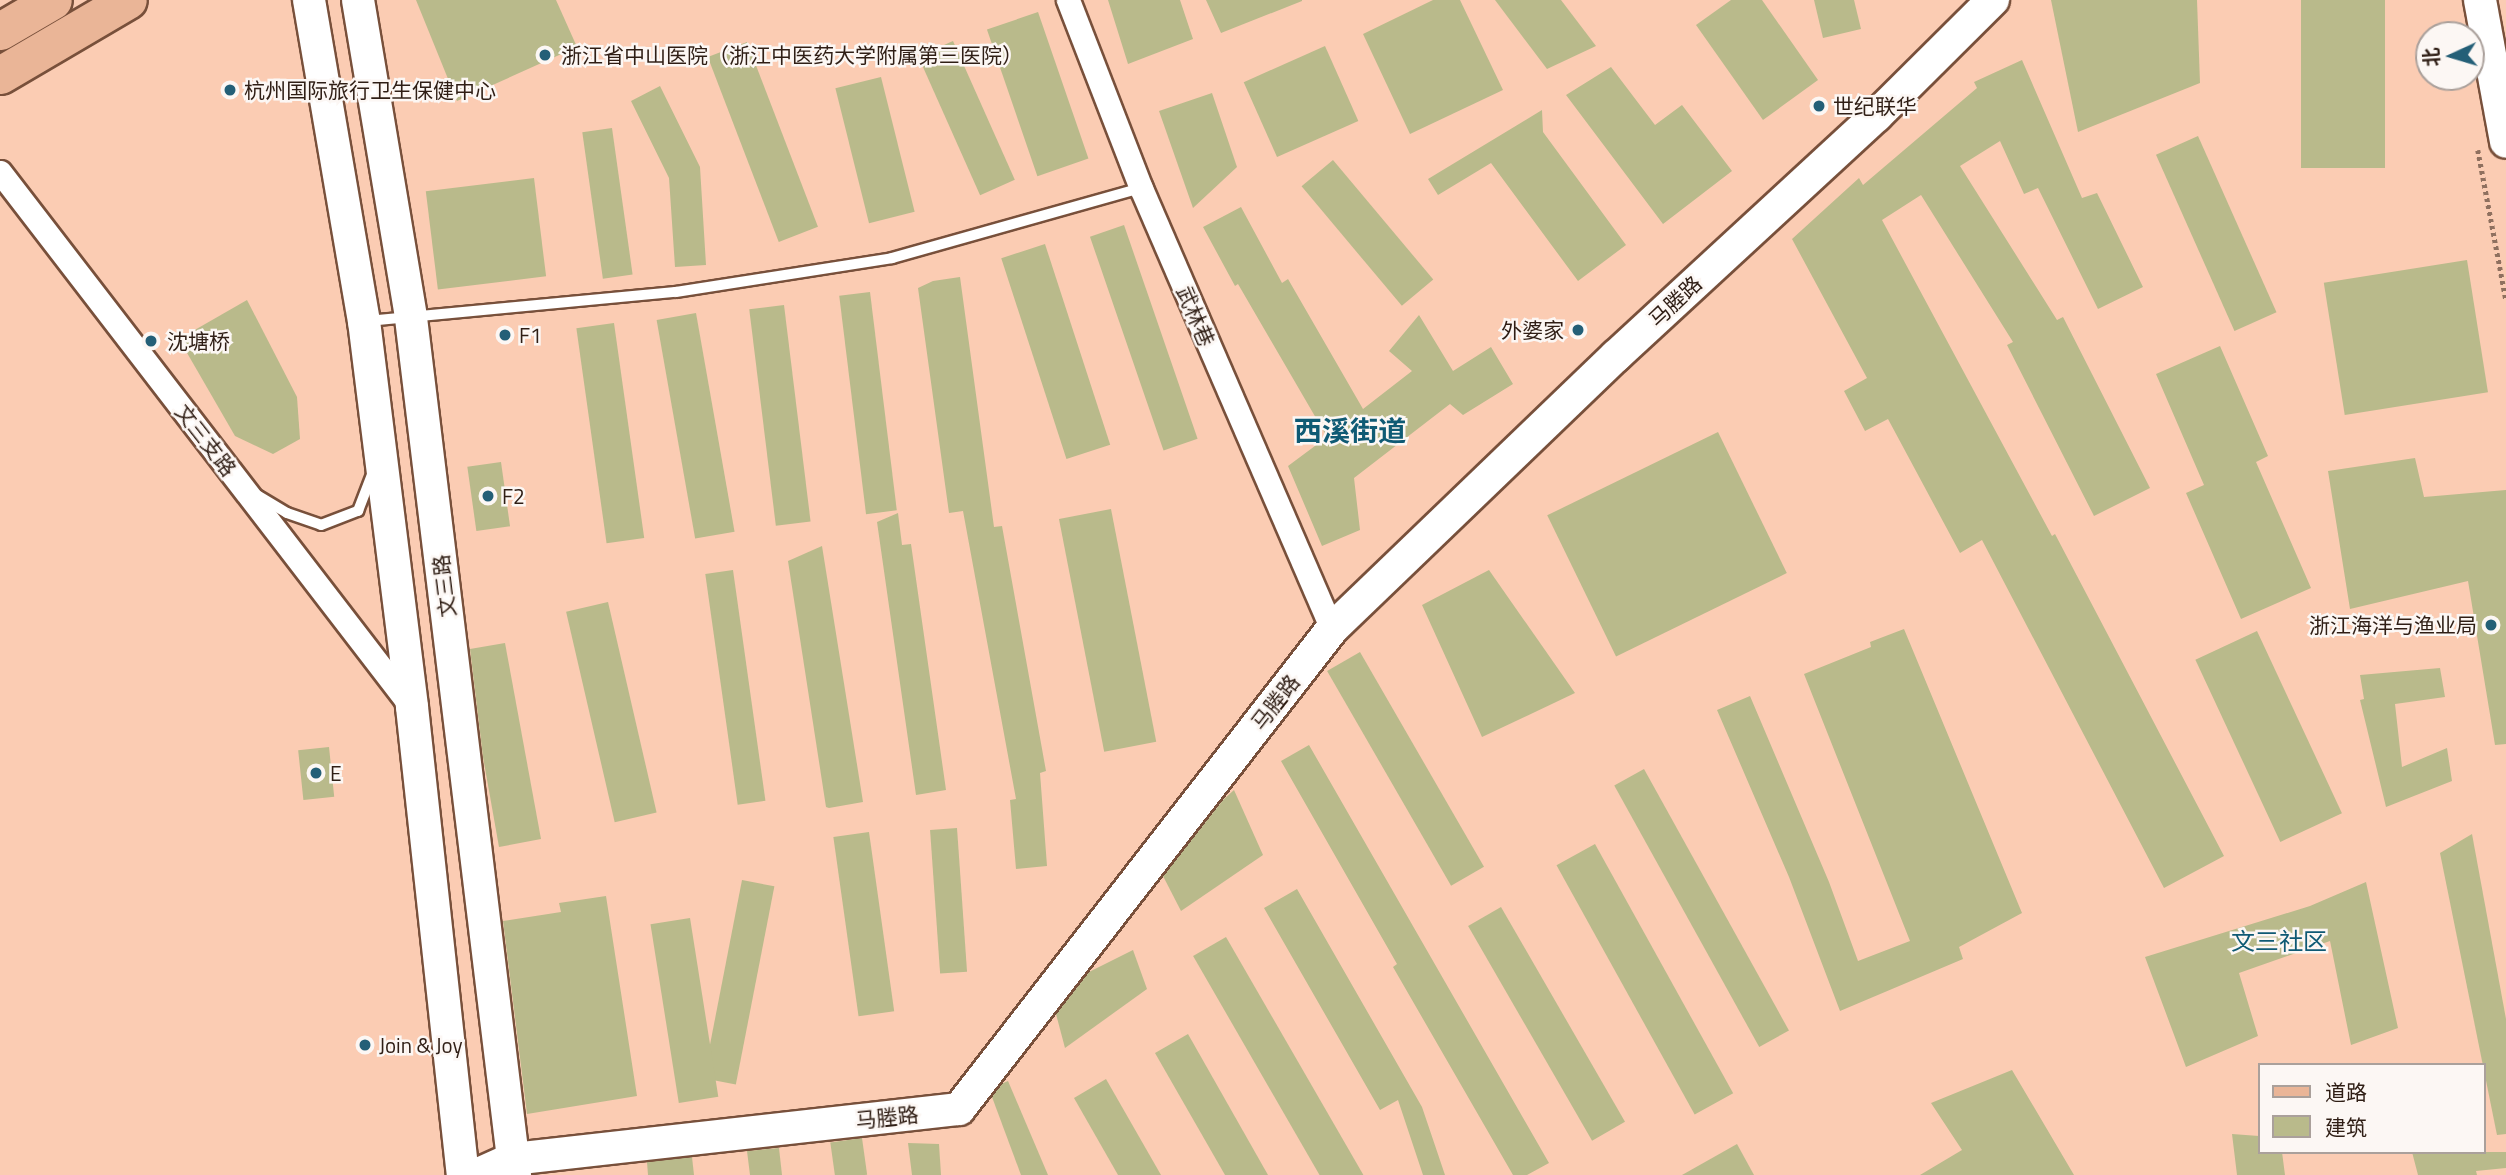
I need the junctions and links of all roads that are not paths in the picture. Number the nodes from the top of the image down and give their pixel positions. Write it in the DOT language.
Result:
graph roads {
  1 [pos="53,0"];
  2 [pos="128,0"];
  3 [pos="309,0"];
  4 [pos="358,0"];
  5 [pos="1068,0"];
  6 [pos="1993,0"];
  7 [pos="2480,0"];
  8 [pos="0,31"];
  9 [pos="0,75"];
  10 [pos="2491,142"];
  11 [pos="0,172"];
  12 [pos="1141,188"];
  13 [pos="411,318"];
  14 [pos="365,321"];
  15 [pos="379,456"];
  16 [pos="242,486"];
  17 [pos="1332,629"];
  18 [pos="412,707"];
  19 [pos="513,1167"];
  20 [pos="463,1175"];
  21 [pos="476,1175"];
  1 -- 8 [label="main road"];
  2 -- 9 [label="main road"];
  3 -- 14 [label="main road"];
  4 -- 13 [label="main road, 文三路"];
  5 -- 12 [label="street, 武林巷"];
  6 -- 17 [label="main road, 马塍路"];
  7 -- 10 [label="main road"];
  11 -- 16 [label="street, 文三支路"];
  12 -- 13 [label="lane"];
  12 -- 17 [label="street, 武林巷"];
  13 -- 14 [label="lane"];
  13 -- 19 [label="main road, 文三路"];
  14 -- 15 [label="main road"];
  15 -- 16 [label="lane"];
  15 -- 18 [label="main road"];
  16 -- 18 [label="street, 文三支路"];
  17 -- 19 [label="main road, 马塍路"];
  18 -- 20 [label="main road"];
  19 -- 21 [label="main road, 马塍路"];
}
